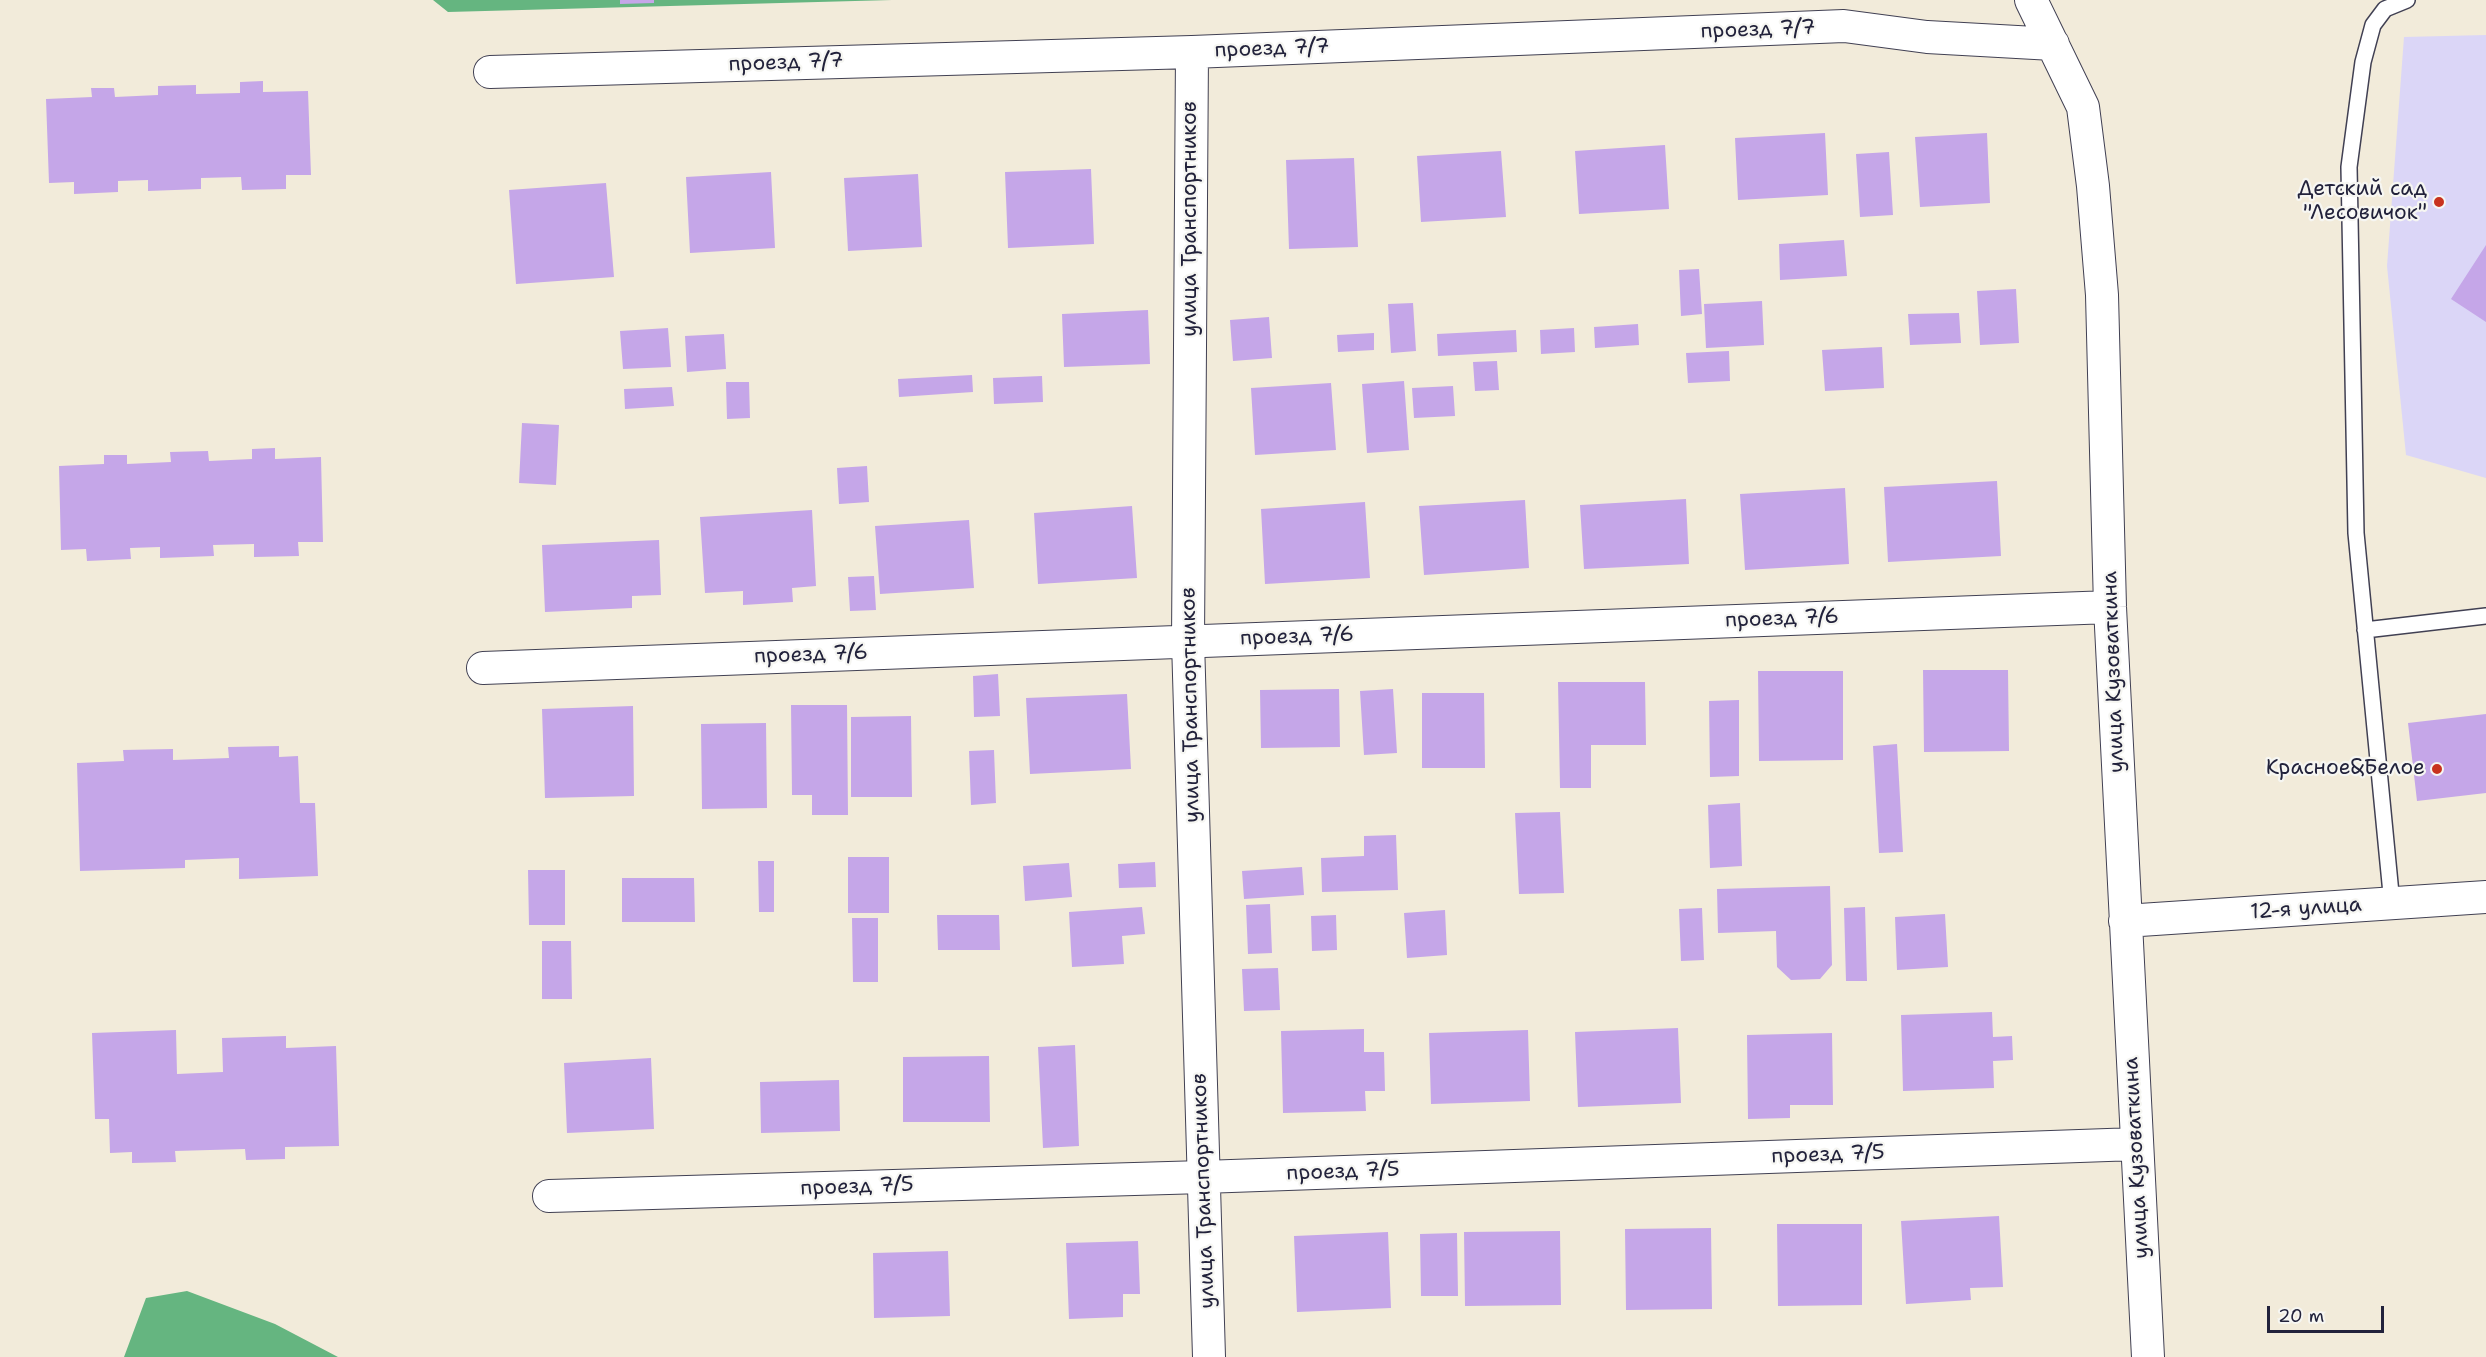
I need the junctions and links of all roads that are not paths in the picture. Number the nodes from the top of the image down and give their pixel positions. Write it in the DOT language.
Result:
graph roads {
  1 [pos="2031,0"];
  2 [pos="2408,0"];
  3 [pos="2053,45"];
  4 [pos="1192,52"];
  5 [pos="490,72"];
  6 [pos="2110,607"];
  7 [pos="2486,616"];
  8 [pos="2365,630"];
  9 [pos="1188,641"];
  10 [pos="483,668"];
  11 [pos="2486,897"];
  12 [pos="2392,903"];
  13 [pos="2125,921"];
  14 [pos="2136,1144"];
  15 [pos="1203,1177"];
  16 [pos="549,1196"];
  17 [pos="1209,1357"];
  18 [pos="2148,1357"];
  1 -- 3 [label="street, улица Кузоваткина"];
  2 -- 8 [label="lane"];
  3 -- 4 [label="street, проезд 7/7"];
  3 -- 6 [label="street, улица Кузоваткина"];
  4 -- 5 [label="street, проезд 7/7"];
  4 -- 9 [label="street, улица Транспортников"];
  6 -- 9 [label="street, проезд 7/6"];
  6 -- 13 [label="street, улица Кузоваткина"];
  7 -- 8 [label="lane"];
  8 -- 12 [label="lane"];
  9 -- 10 [label="street, проезд 7/6"];
  9 -- 15 [label="street, улица Транспортников"];
  11 -- 12 [label="street, 12-я улица"];
  12 -- 13 [label="street, 12-я улица"];
  13 -- 14 [label="street, улица Кузоваткина"];
  14 -- 15 [label="street, проезд 7/5"];
  14 -- 18 [label="street, улица Кузоваткина"];
  15 -- 16 [label="street, проезд 7/5"];
  15 -- 17 [label="street, улица Транспортников"];
}
